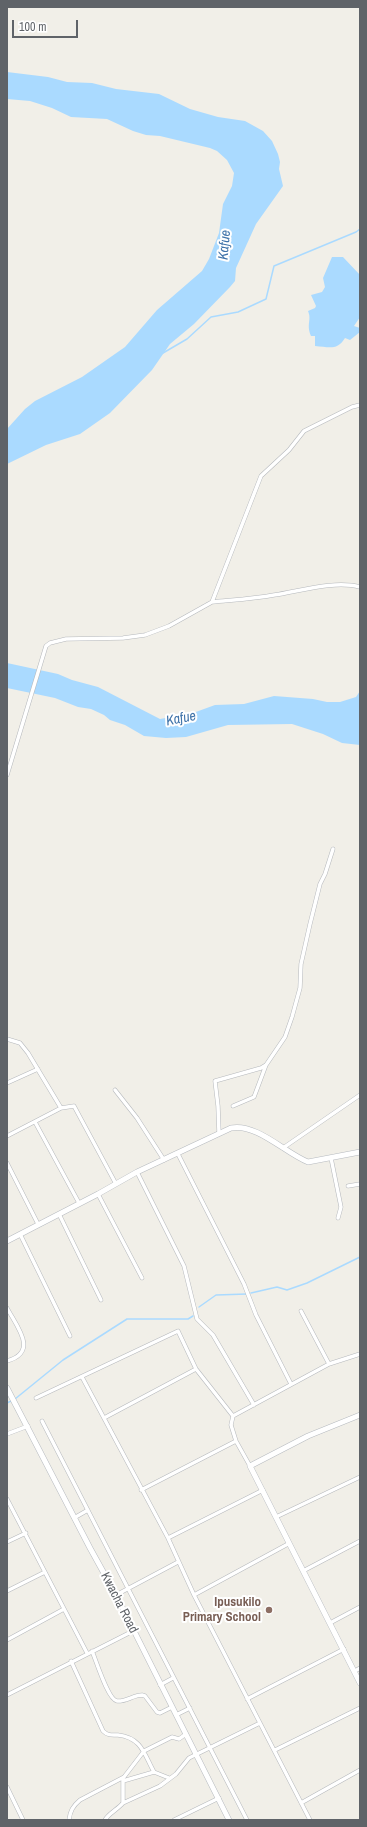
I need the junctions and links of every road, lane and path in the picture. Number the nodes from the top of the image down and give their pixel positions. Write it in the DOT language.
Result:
graph roads {
  1 [pos="360,405"];
  2 [pos="360,587"];
  3 [pos="212,602"];
  4 [pos="7,775"];
  5 [pos="333,849"];
  6 [pos="9,1039"];
  7 [pos="7,1043"];
  8 [pos="266,1065"];
  9 [pos="38,1069"];
  10 [pos="7,1083"];
  11 [pos="115,1090"];
  12 [pos="360,1095"];
  13 [pos="233,1106"];
  14 [pos="61,1108"];
  15 [pos="36,1122"];
  16 [pos="219,1133"];
  17 [pos="7,1136"];
  18 [pos="283,1148"];
  19 [pos="360,1152"];
  20 [pos="178,1154"];
  21 [pos="331,1158"];
  22 [pos="164,1160"];
  23 [pos="7,1163"];
  24 [pos="137,1172"];
  25 [pos="116,1184"];
  26 [pos="360,1184"];
  27 [pos="348,1186"];
  28 [pos="98,1194"];
  29 [pos="79,1203"];
  30 [pos="59,1214"];
  31 [pos="338,1218"];
  32 [pos="38,1224"];
  33 [pos="20,1234"];
  34 [pos="7,1240"];
  35 [pos="142,1278"];
  36 [pos="102,1300"];
  37 [pos="7,1308"];
  38 [pos="301,1311"];
  39 [pos="70,1336"];
  40 [pos="360,1354"];
  41 [pos="7,1362"];
  42 [pos="329,1364"];
  43 [pos="196,1368"];
  44 [pos="82,1377"];
  45 [pos="291,1384"];
  46 [pos="7,1388"];
  47 [pos="36,1398"];
  48 [pos="254,1405"];
  49 [pos="360,1415"];
  50 [pos="233,1416"];
  51 [pos="104,1418"];
  52 [pos="42,1421"];
  53 [pos="28,1426"];
  54 [pos="7,1434"];
  55 [pos="236,1441"];
  56 [pos="250,1466"];
  57 [pos="360,1477"];
  58 [pos="141,1490"];
  59 [pos="263,1490"];
  60 [pos="7,1498"];
  61 [pos="88,1510"];
  62 [pos="276,1517"];
  63 [pos="74,1518"];
  64 [pos="26,1533"];
  65 [pos="168,1538"];
  66 [pos="360,1541"];
  67 [pos="7,1542"];
  68 [pos="288,1544"];
  69 [pos="178,1562"];
  70 [pos="303,1571"];
  71 [pos="45,1572"];
  72 [pos="128,1588"];
  73 [pos="7,1591"];
  74 [pos="116,1595"];
  75 [pos="194,1595"];
  76 [pos="360,1607"];
  77 [pos="64,1609"];
  78 [pos="330,1622"];
  79 [pos="133,1631"];
  80 [pos="7,1640"];
  81 [pos="344,1649"];
  82 [pos="92,1651"];
  83 [pos="87,1653"];
  84 [pos="71,1661"];
  85 [pos="360,1668"];
  86 [pos="354,1671"];
  87 [pos="173,1678"];
  88 [pos="360,1683"];
  89 [pos="160,1685"];
  90 [pos="7,1695"];
  91 [pos="248,1699"];
  92 [pos="172,1707"];
  93 [pos="190,1708"];
  94 [pos="360,1708"];
  95 [pos="176,1715"];
  96 [pos="260,1723"];
  97 [pos="186,1734"];
  98 [pos="210,1748"];
  99 [pos="275,1750"];
  100 [pos="144,1751"];
  101 [pos="196,1754"];
  102 [pos="360,1770"];
  103 [pos="154,1772"];
  104 [pos="168,1778"];
  105 [pos="124,1779"];
  106 [pos="7,1787"];
  107 [pos="219,1798"];
  108 [pos="124,1803"];
  109 [pos="301,1803"];
  110 [pos="23,1820"];
  111 [pos="69,1820"];
  112 [pos="105,1820"];
  113 [pos="174,1820"];
  114 [pos="229,1820"];
  115 [pos="248,1820"];
  116 [pos="310,1820"];
  1 -- 3 [label="street"];
  2 -- 3 [label="street"];
  3 -- 4 [label="street"];
  5 -- 8 [label="street"];
  6 -- 7 [label="street"];
  6 -- 9 [label="street"];
  8 -- 13 [label="street"];
  8 -- 16 [label="street"];
  9 -- 10 [label="street"];
  9 -- 14 [label="street"];
  11 -- 22 [label="street"];
  12 -- 18 [label="street"];
  14 -- 15 [label="street"];
  14 -- 25 [label="street"];
  15 -- 17 [label="street"];
  15 -- 29 [label="street"];
  16 -- 18 [label="street"];
  16 -- 20 [label="street"];
  18 -- 21 [label="street"];
  19 -- 21 [label="street"];
  20 -- 22 [label="street"];
  20 -- 45 [label="street"];
  21 -- 31 [label="street"];
  22 -- 24 [label="street"];
  23 -- 32 [label="street"];
  24 -- 25 [label="street"];
  24 -- 48 [label="street"];
  25 -- 28 [label="street"];
  26 -- 27 [label="street"];
  28 -- 29 [label="street"];
  28 -- 35 [label="street"];
  29 -- 30 [label="street"];
  30 -- 32 [label="street"];
  30 -- 36 [label="street"];
  32 -- 33 [label="street"];
  33 -- 34 [label="street"];
  33 -- 39 [label="street"];
  37 -- 41 [label="street"];
  38 -- 42 [label="street"];
  40 -- 42 [label="street"];
  42 -- 45 [label="street"];
  43 -- 44 [label="street"];
  43 -- 50 [label="street"];
  43 -- 51 [label="street"];
  44 -- 47 [label="street"];
  44 -- 51 [label="street"];
  45 -- 48 [label="street"];
  46 -- 53 [label="street, Kwacha Road"];
  48 -- 50 [label="street"];
  49 -- 56 [label="street"];
  50 -- 55 [label="street"];
  51 -- 58 [label="street"];
  52 -- 61 [label="street"];
  53 -- 54 [label="street"];
  53 -- 63 [label="street, Kwacha Road"];
  55 -- 56 [label="street"];
  55 -- 58 [label="street"];
  56 -- 59 [label="street"];
  57 -- 62 [label="street"];
  58 -- 65 [label="street"];
  59 -- 62 [label="street"];
  59 -- 65 [label="street"];
  60 -- 64 [label="street"];
  61 -- 63 [label="street"];
  61 -- 72 [label="street"];
  62 -- 68 [label="street"];
  63 -- 74 [label="street, Kwacha Road"];
  64 -- 67 [label="street"];
  64 -- 71 [label="street"];
  65 -- 69 [label="street"];
  66 -- 70 [label="street"];
  68 -- 70 [label="street"];
  68 -- 75 [label="street"];
  69 -- 72 [label="street"];
  69 -- 75 [label="street"];
  70 -- 78 [label="street"];
  71 -- 73 [label="street"];
  71 -- 77 [label="street"];
  72 -- 74 [label="street"];
  72 -- 87 [label="street"];
  74 -- 79 [label="street, Kwacha Road"];
  75 -- 91 [label="street"];
  76 -- 78 [label="street"];
  77 -- 80 [label="street"];
  77 -- 83 [label="street"];
  78 -- 81 [label="street"];
  79 -- 82 [label="street"];
  79 -- 89 [label="street, Kwacha Road"];
  81 -- 86 [label="street"];
  81 -- 91 [label="street"];
  82 -- 83 [label="street"];
  82 -- 92 [label="street"];
  83 -- 84 [label="street"];
  84 -- 90 [label="street"];
  84 -- 100 [label="street"];
  85 -- 86 [label="street"];
  86 -- 88 [label="street"];
  87 -- 89 [label="street"];
  87 -- 93 [label="street"];
  89 -- 92 [label="street, Kwacha Road"];
  91 -- 96 [label="street"];
  92 -- 95 [label="street, Kwacha Road"];
  93 -- 95 [label="street"];
  93 -- 98 [label="street"];
  94 -- 99 [label="street"];
  95 -- 97 [label="street, Kwacha Road"];
  96 -- 98 [label="street"];
  96 -- 99 [label="street"];
  97 -- 100 [label="street"];
  97 -- 101 [label="street, Kwacha Road"];
  98 -- 101 [label="street"];
  98 -- 115 [label="street"];
  99 -- 109 [label="street"];
  100 -- 103 [label="street"];
  100 -- 105 [label="street"];
  101 -- 104 [label="street"];
  101 -- 107 [label="street, Kwacha Road"];
  102 -- 109 [label="street"];
  103 -- 104 [label="street"];
  103 -- 105 [label="street"];
  104 -- 108 [label="street"];
  105 -- 108 [label="street"];
  105 -- 111 [label="street"];
  106 -- 110 [label="street"];
  107 -- 113 [label="street"];
  107 -- 114 [label="street, Kwacha Road"];
  108 -- 112 [label="street"];
  109 -- 116 [label="street"];
}
